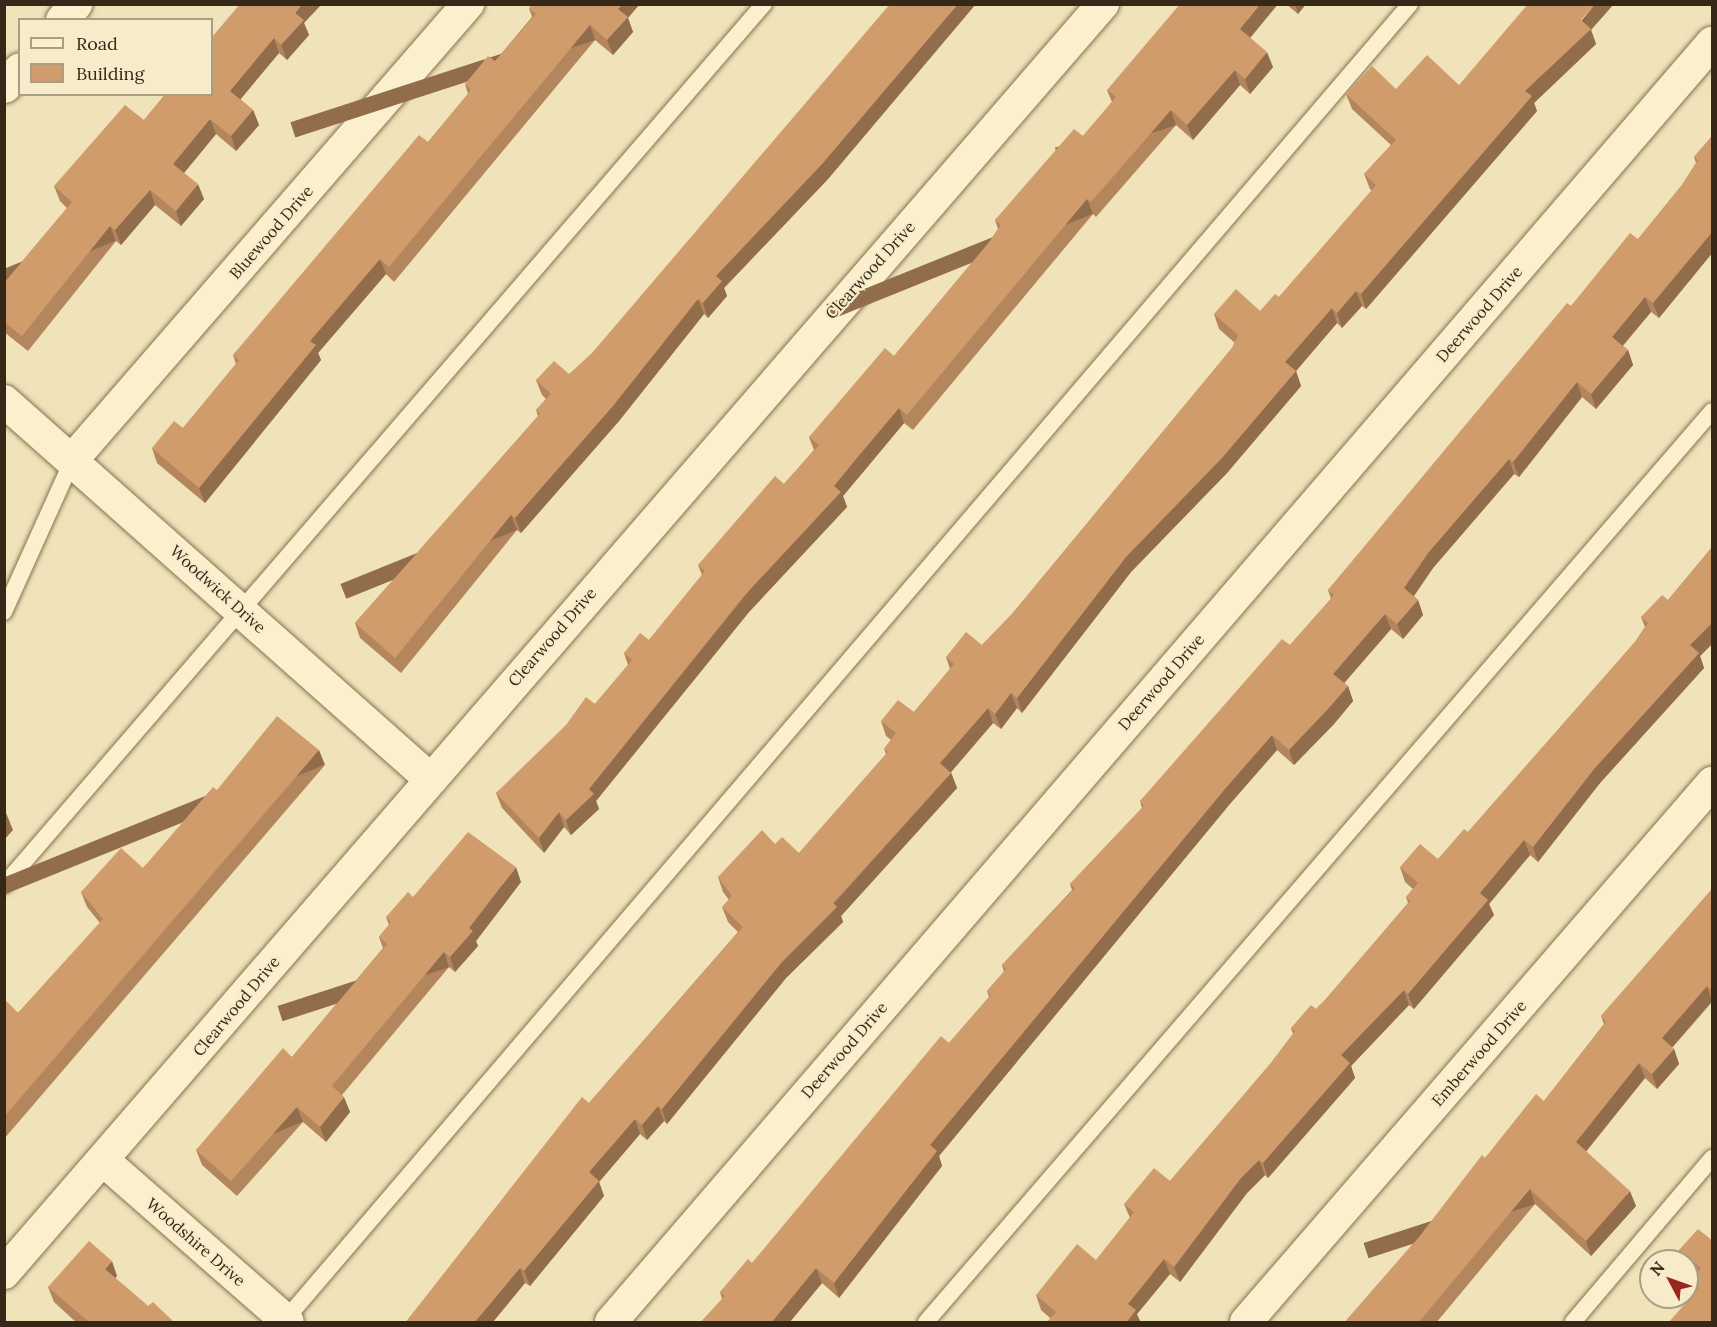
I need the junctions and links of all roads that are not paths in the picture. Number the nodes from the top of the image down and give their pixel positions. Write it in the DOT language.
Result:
graph roads {
  1 [pos="75,4"];
  2 [pos="468,4"];
  3 [pos="764,4"];
  4 [pos="1103,4"];
  5 [pos="1410,4"];
  6 [pos="64,18"];
  7 [pos="1713,43"];
  8 [pos="18,71"];
  9 [pos="4,86"];
  10 [pos="4,401"];
  11 [pos="1713,411"];
  12 [pos="74,459"];
  13 [pos="243,611"];
  14 [pos="4,612"];
  15 [pos="430,779"];
  16 [pos="1713,783"];
  17 [pos="4,885"];
  18 [pos="1713,1158"];
  19 [pos="104,1161"];
  20 [pos="4,1273"];
  21 [pos="287,1321"];
  22 [pos="611,1323"];
  23 [pos="926,1323"];
  24 [pos="1246,1323"];
  25 [pos="1573,1323"];
  1 -- 6 [label="main road"];
  2 -- 12 [label="street, Bluewood Drive"];
  3 -- 13 [label="lane"];
  4 -- 15 [label="street, Clearwood Drive"];
  5 -- 21 [label="lane"];
  7 -- 22 [label="street, Deerwood Drive"];
  8 -- 9 [label="main road"];
  10 -- 12 [label="street, Woodwick Drive"];
  11 -- 23 [label="lane"];
  12 -- 13 [label="street, Woodwick Drive"];
  12 -- 14 [label="lane"];
  13 -- 15 [label="street, Woodwick Drive"];
  13 -- 17 [label="lane"];
  15 -- 19 [label="street, Clearwood Drive"];
  16 -- 24 [label="street, Emberwood Drive"];
  18 -- 25 [label="lane"];
  19 -- 20 [label="street, Clearwood Drive"];
  19 -- 21 [label="street, Woodshire Drive"];
}
